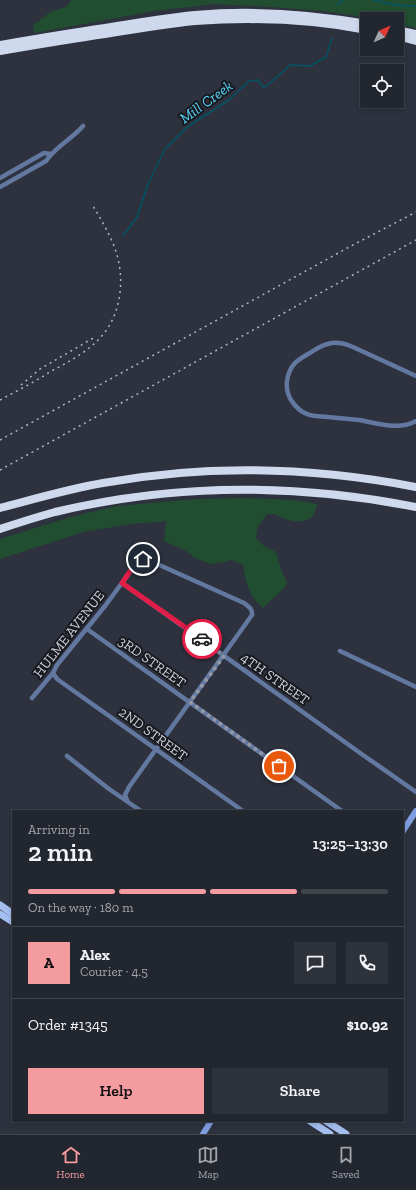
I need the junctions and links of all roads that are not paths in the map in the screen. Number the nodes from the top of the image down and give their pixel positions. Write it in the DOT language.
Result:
graph roads {
  1 [pos="360,23"];
  2 [pos="360,29"];
  3 [pos="404,31"];
  4 [pos="416,34"];
  5 [pos="404,37"];
  6 [pos="416,40"];
  7 [pos="0,45"];
  8 [pos="0,51"];
  9 [pos="83,126"];
  10 [pos="51,154"];
  11 [pos="0,178"];
  12 [pos="0,187"];
  13 [pos="416,376"];
  14 [pos="416,421"];
  15 [pos="416,487"];
  16 [pos="416,506"];
  17 [pos="0,508"];
  18 [pos="0,529"];
  19 [pos="122,583"];
  20 [pos="87,628"];
  21 [pos="340,651"];
  22 [pos="224,656"];
  23 [pos="53,673"];
  24 [pos="416,687"];
  25 [pos="32,698"];
  26 [pos="190,702"];
  27 [pos="157,750"];
  28 [pos="67,756"];
  29 [pos="416,792"];
  30 [pos="127,800"];
  31 [pos="140,810"];
  32 [pos="241,810"];
  33 [pos="341,810"];
  34 [pos="416,811"];
  35 [pos="404,829"];
  36 [pos="0,905"];
  37 [pos="12,913"];
  38 [pos="0,914"];
  39 [pos="12,921"];
  40 [pos="210,1122"];
  41 [pos="312,1122"];
  42 [pos="328,1122"];
  43 [pos="203,1134"];
  44 [pos="330,1134"];
  45 [pos="346,1134"];
  1 -- 7 [label="highway"];
  2 -- 8 [label="highway"];
  3 -- 4 [label="highway"];
  5 -- 6 [label="highway"];
  9 -- 10 [label="street"];
  10 -- 11 [label="street"];
  10 -- 12 [label="street"];
  13 -- 14 [label="street"];
  15 -- 17 [label="highway"];
  16 -- 18 [label="highway"];
  19 -- 20 [label="street, HULME AVENUE"];
  19 -- 22 [label="street, 4TH STREET"];
  19 -- 22 [label="street, HULME AVENUE"];
  20 -- 23 [label="street, HULME AVENUE"];
  20 -- 26 [label="street, 3RD STREET"];
  21 -- 24 [label="street"];
  22 -- 26 [label="street"];
  22 -- 29 [label="street, 4TH STREET"];
  23 -- 25 [label="street, HULME AVENUE"];
  23 -- 27 [label="street, 2ND STREET"];
  26 -- 27 [label="street"];
  26 -- 33 [label="street, 3RD STREET"];
  27 -- 30 [label="street"];
  27 -- 32 [label="street, 2ND STREET"];
  28 -- 30 [label="street"];
  30 -- 31 [label="street"];
  34 -- 35 [label="main road"];
  36 -- 37 [label="main road"];
  38 -- 39 [label="main road"];
  40 -- 43 [label="main road"];
  41 -- 44 [label="main road"];
  42 -- 45 [label="main road"];
}
